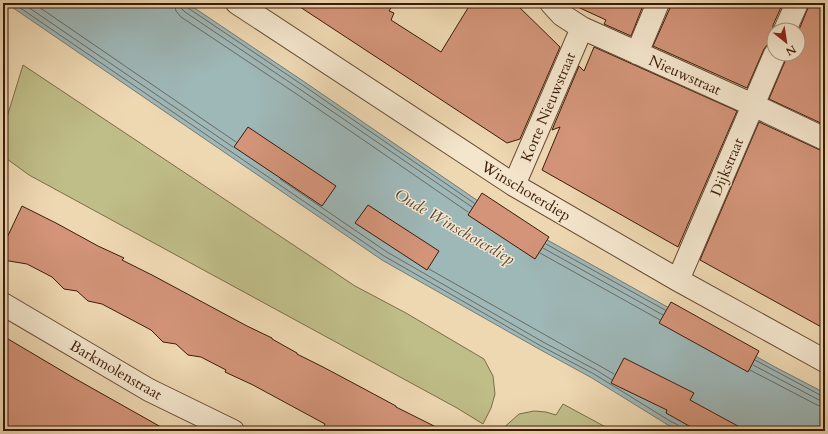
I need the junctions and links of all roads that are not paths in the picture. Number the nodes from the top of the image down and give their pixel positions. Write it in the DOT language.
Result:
graph roads {
  1 [pos="237,3"];
  2 [pos="551,3"];
  3 [pos="658,3"];
  4 [pos="797,3"];
  5 [pos="789,22"];
  6 [pos="582,28"];
  7 [pos="637,53"];
  8 [pos="772,62"];
  9 [pos="753,105"];
  10 [pos="825,139"];
  11 [pos="514,185"];
  12 [pos="678,280"];
  13 [pos="3,304"];
  14 [pos="825,361"];
  15 [pos="233,431"];
  1 -- 11 [label="street, Winschoterdiep"];
  2 -- 6 [label="street, Nieuwstraat"];
  3 -- 7 [label="street"];
  4 -- 5 [label="street"];
  6 -- 7 [label="street, Nieuwstraat"];
  6 -- 11 [label="street, Korte Nieuwstraat"];
  7 -- 9 [label="street, Nieuwstraat"];
  8 -- 9 [label="street, Dijkstraat"];
  9 -- 10 [label="street, Nieuwstraat"];
  9 -- 12 [label="street, Dijkstraat"];
  11 -- 12 [label="street, Winschoterdiep"];
  12 -- 14 [label="street, Winschoterdiep"];
  13 -- 15 [label="street, Barkmolenstraat"];
}
